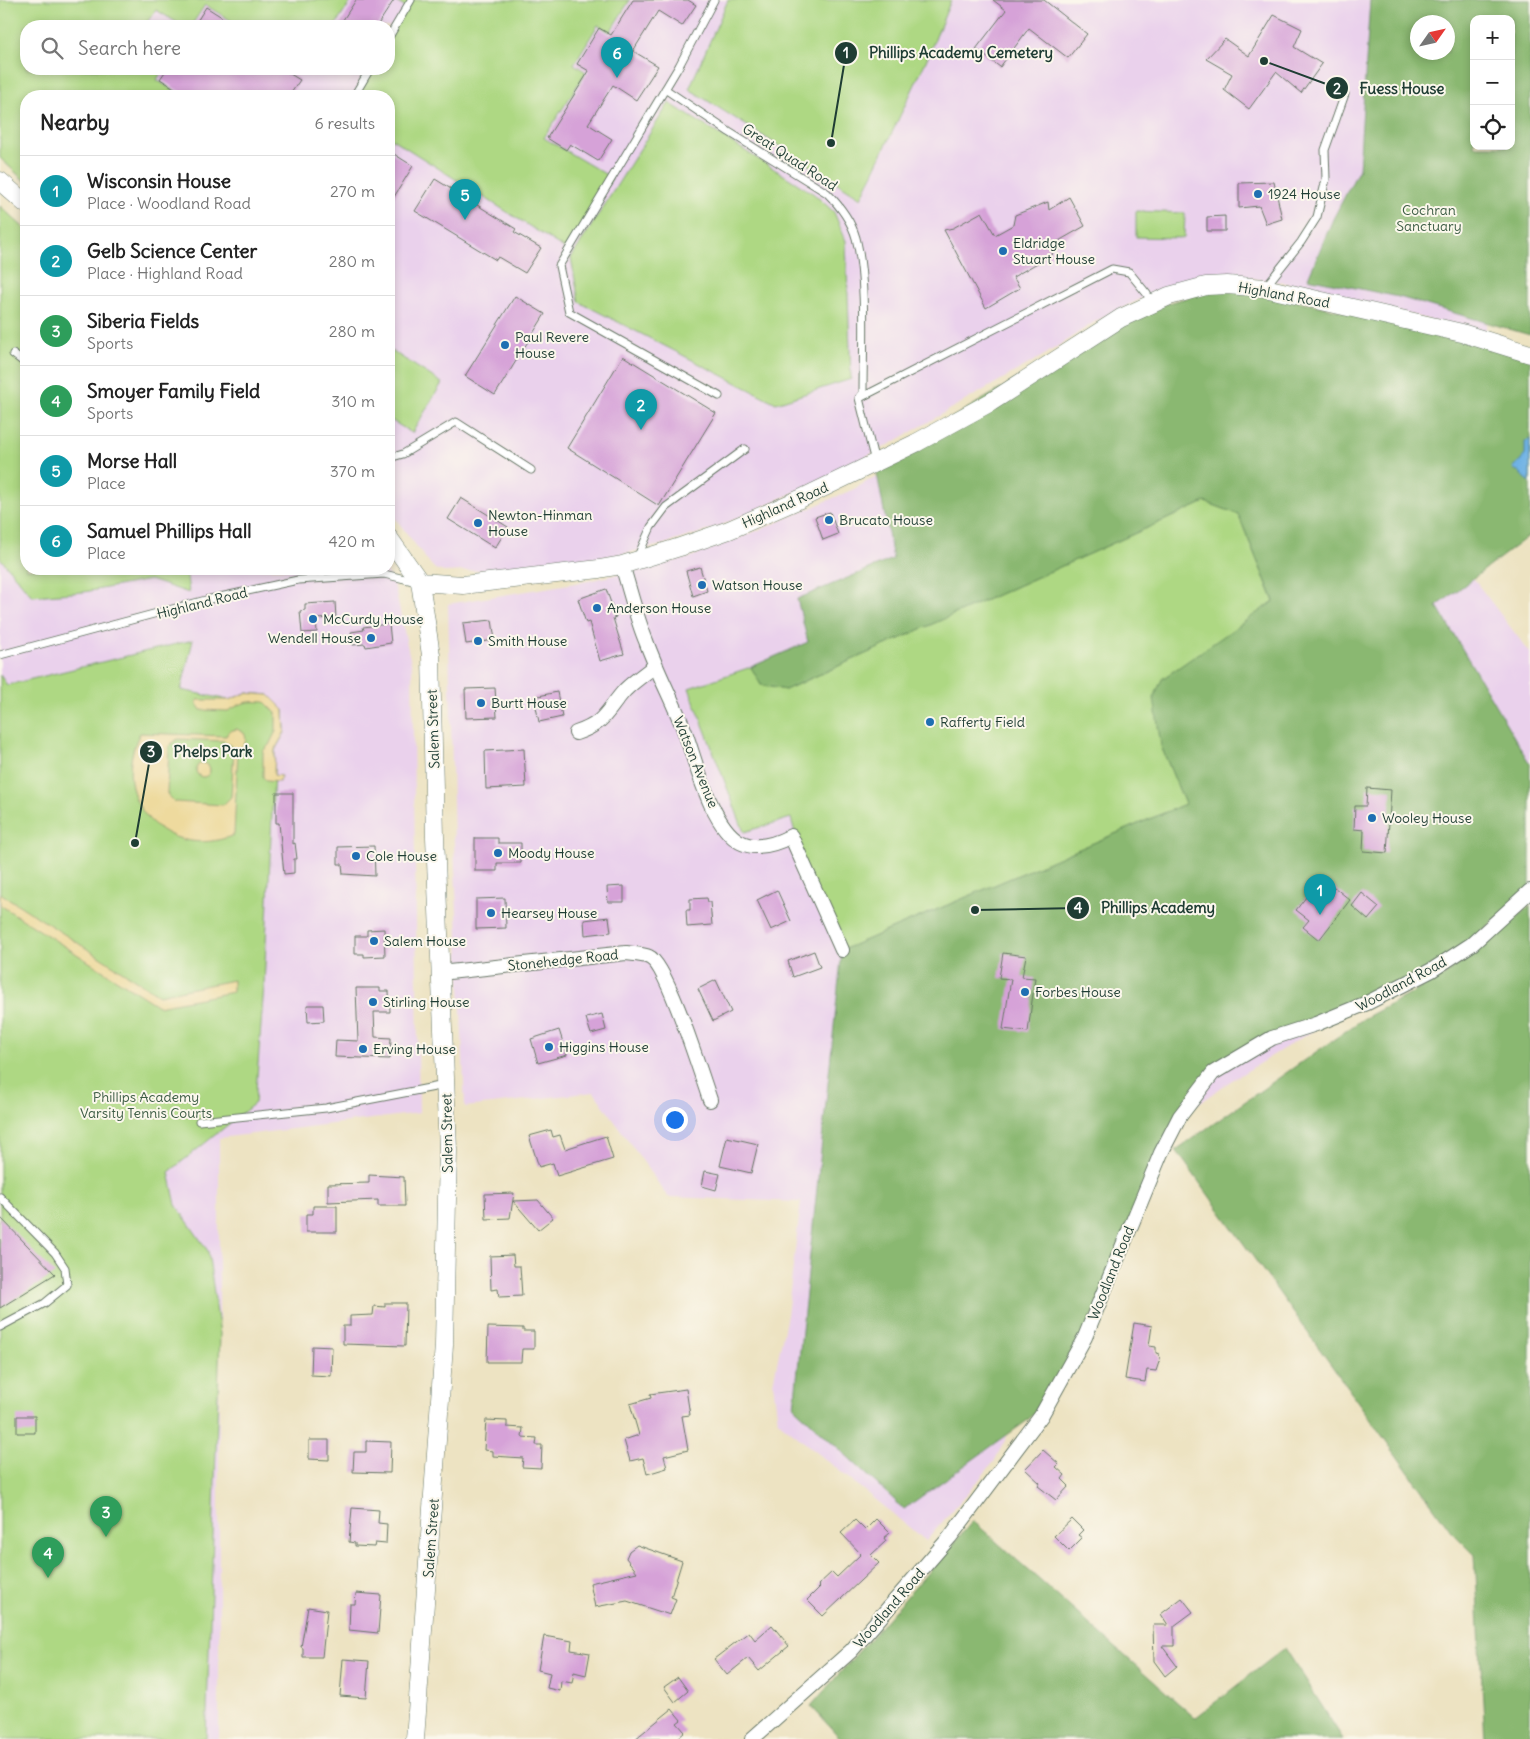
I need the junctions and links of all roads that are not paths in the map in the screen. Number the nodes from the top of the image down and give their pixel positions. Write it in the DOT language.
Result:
graph roads {
  1 [pos="411,0"];
  2 [pos="714,0"];
  3 [pos="395,27"];
  4 [pos="366,75"];
  5 [pos="665,89"];
  6 [pos="358,90"];
  7 [pos="1345,94"];
  8 [pos="0,181"];
  9 [pos="20,199"];
  10 [pos="1264,288"];
  11 [pos="1151,304"];
  12 [pos="13,354"];
  13 [pos="1530,354"];
  14 [pos="20,359"];
  15 [pos="719,396"];
  16 [pos="859,398"];
  17 [pos="745,449"];
  18 [pos="395,456"];
  19 [pos="875,463"];
  20 [pos="531,470"];
  21 [pos="395,547"];
  22 [pos="629,562"];
  23 [pos="370,575"];
  24 [pos="388,575"];
  25 [pos="420,582"];
  26 [pos="0,655"];
  27 [pos="656,665"];
  28 [pos="576,733"];
  29 [pos="1530,891"];
  30 [pos="842,950"];
  31 [pos="440,972"];
  32 [pos="446,1085"];
  33 [pos="710,1100"];
  34 [pos="199,1122"];
  35 [pos="0,1197"];
  36 [pos="0,1327"];
  37 [pos="416,1739"];
  38 [pos="752,1739"];
  1 -- 3 [label="lane"];
  2 -- 5 [label="lane"];
  4 -- 6 [label="lane"];
  5 -- 15 [label="lane"];
  5 -- 16 [label="lane, Great Quad Road"];
  7 -- 10 [label="lane"];
  8 -- 9 [label="street"];
  10 -- 11 [label="street, Highland Road"];
  10 -- 13 [label="street, Highland Road"];
  11 -- 16 [label="lane"];
  11 -- 19 [label="street, Highland Road"];
  12 -- 14 [label="lane"];
  16 -- 19 [label="lane, Great Quad Road"];
  17 -- 22 [label="lane"];
  18 -- 20 [label="lane"];
  19 -- 22 [label="street, Highland Road"];
  21 -- 25 [label="street, Salem Street"];
  22 -- 25 [label="street, Highland Road"];
  22 -- 27 [label="street, Watson Avenue"];
  23 -- 26 [label="lane, Highland Road"];
  24 -- 25 [label="lane, Highland Road"];
  25 -- 31 [label="street, Salem Street"];
  27 -- 28 [label="street"];
  27 -- 30 [label="street, Watson Avenue"];
  29 -- 38 [label="street, Woodland Road"];
  31 -- 32 [label="street, Salem Street"];
  31 -- 33 [label="street, Stonehedge Road"];
  32 -- 34 [label="lane"];
  32 -- 37 [label="street, Salem Street"];
  35 -- 36 [label="lane"];
}
